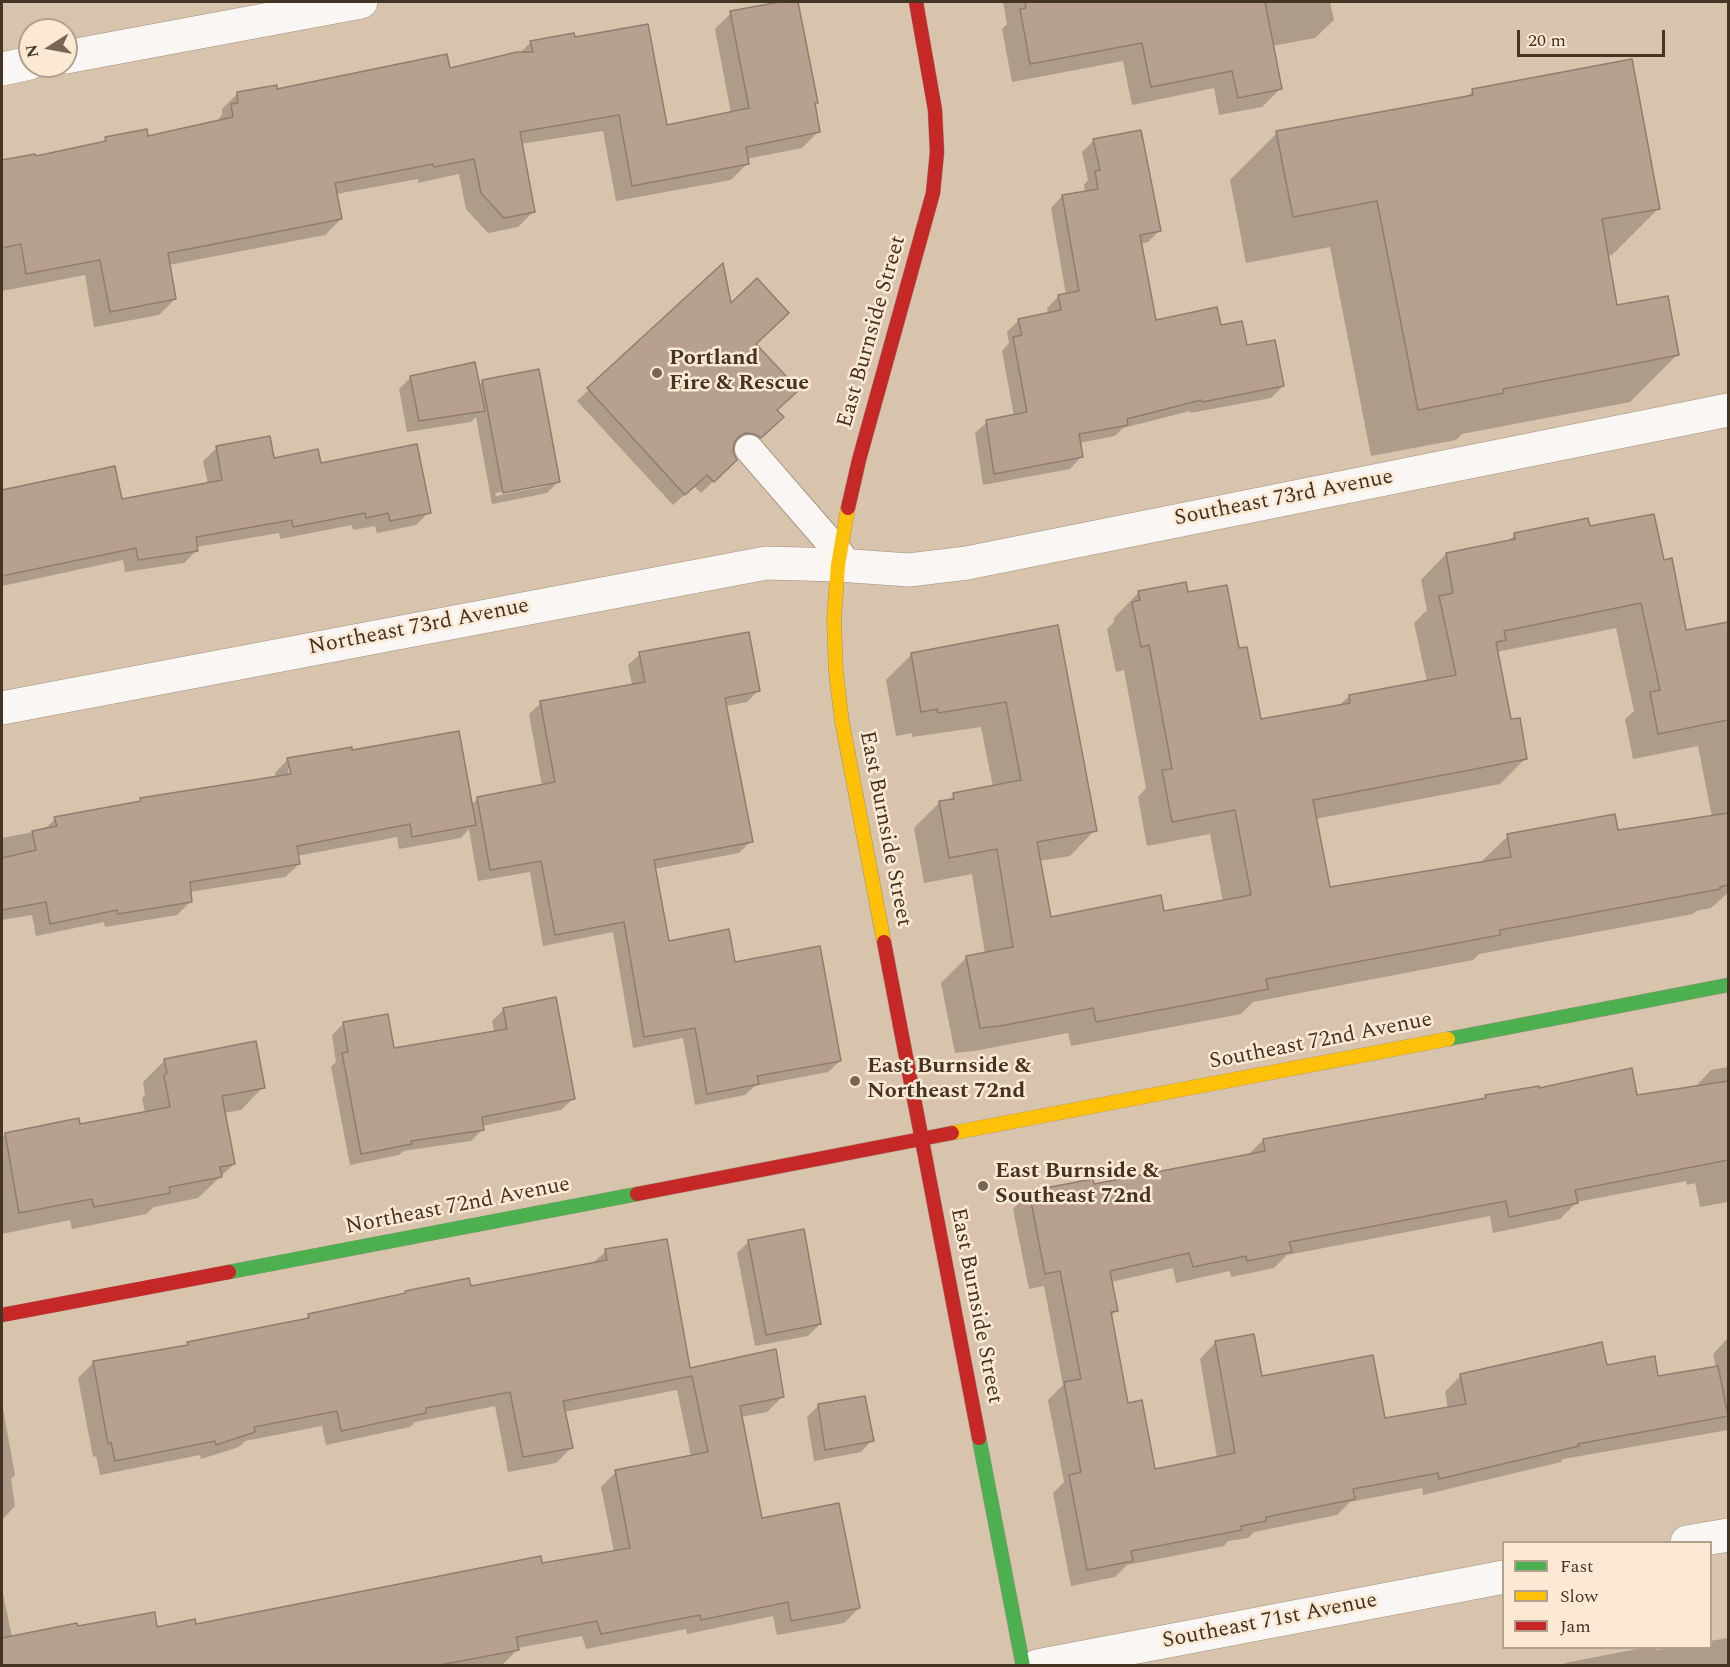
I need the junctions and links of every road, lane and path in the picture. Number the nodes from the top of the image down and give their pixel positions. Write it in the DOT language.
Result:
graph roads {
  1 [pos="360,2"];
  2 [pos="916,2"];
  3 [pos="78,55"];
  4 [pos="18,66"];
  5 [pos="2,69"];
  6 [pos="1728,410"];
  7 [pos="749,449"];
  8 [pos="839,560"];
  9 [pos="2,708"];
  10 [pos="1728,985"];
  11 [pos="922,1140"];
  12 [pos="2,1315"];
  13 [pos="1728,1535"];
  14 [pos="1693,1541"];
  15 [pos="1502,1577"];
  16 [pos="1023,1665"];
  17 [pos="1037,1665"];
  1 -- 3 [label="street"];
  2 -- 8 [label="street, East Burnside Street"];
  4 -- 5 [label="street"];
  6 -- 8 [label="street, Southeast 73rd Avenue"];
  7 -- 8 [label="lane"];
  8 -- 9 [label="street, Northeast 73rd Avenue"];
  8 -- 11 [label="street, East Burnside Street"];
  10 -- 11 [label="street, Southeast 72nd Avenue"];
  11 -- 12 [label="street, Northeast 72nd Avenue"];
  11 -- 16 [label="street, East Burnside Street"];
  13 -- 14 [label="street"];
  15 -- 17 [label="street, Southeast 71st Avenue"];
}
